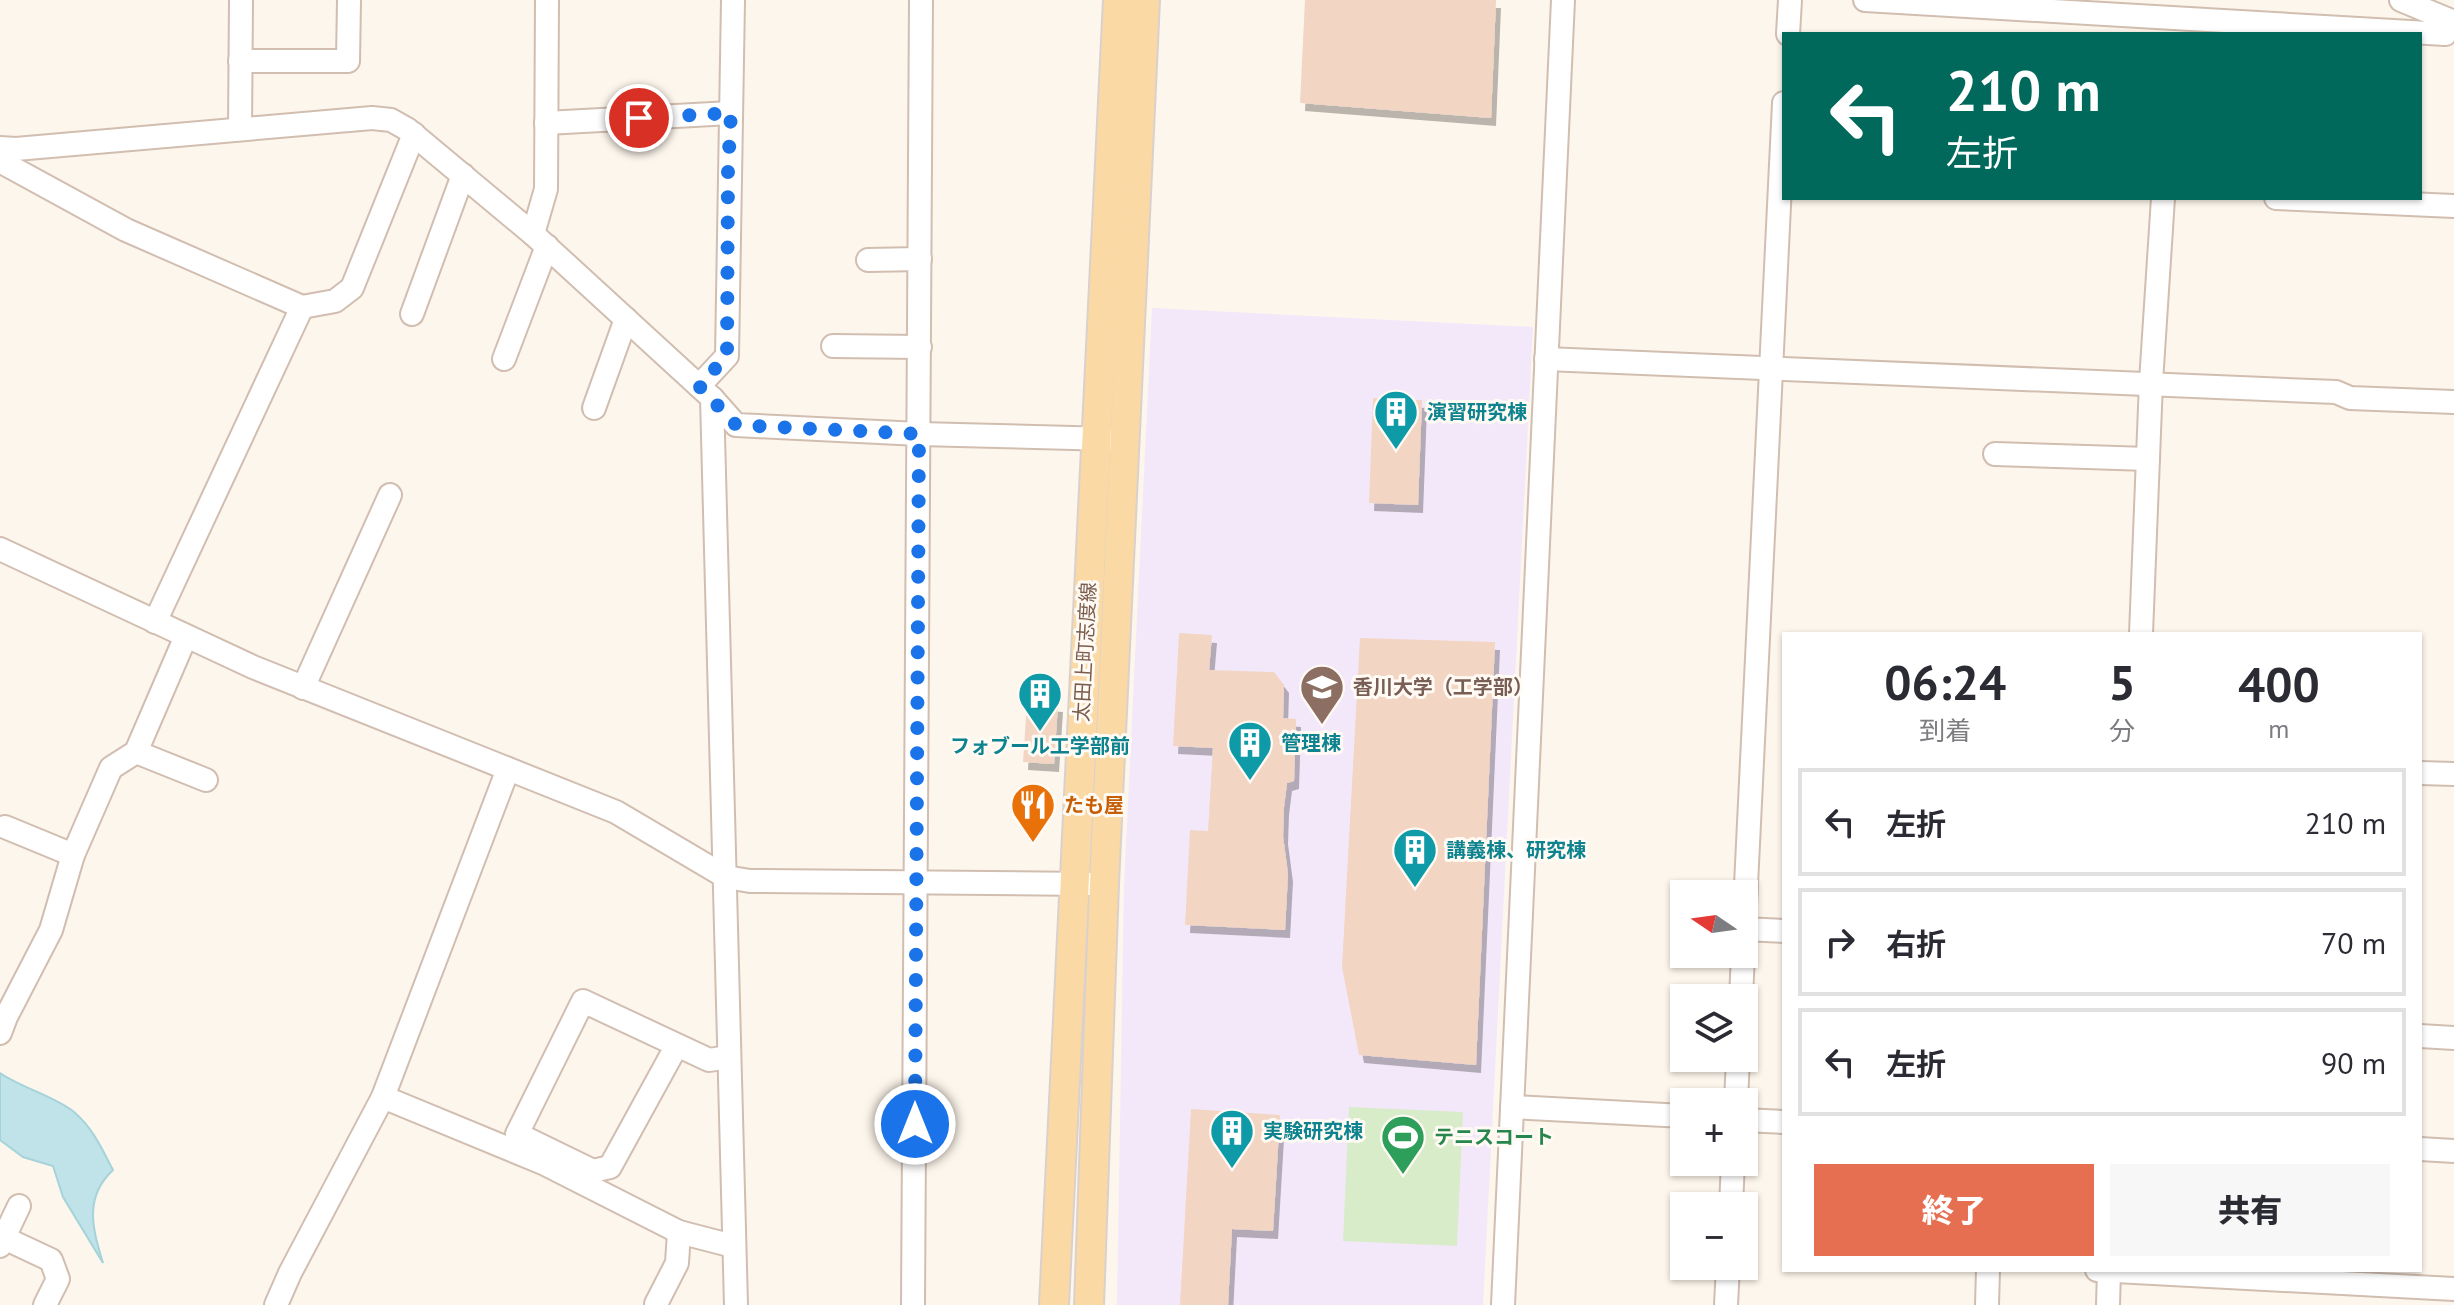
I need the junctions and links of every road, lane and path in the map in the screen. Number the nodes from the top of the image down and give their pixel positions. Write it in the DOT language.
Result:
graph roads {
  1 [pos="241,0"];
  2 [pos="349,0"];
  3 [pos="547,0"];
  4 [pos="733,0"];
  5 [pos="921,0"];
  6 [pos="1118,0"];
  7 [pos="1145,0"];
  8 [pos="1563,0"];
  9 [pos="1790,0"];
  10 [pos="1865,0"];
  11 [pos="2401,0"];
  12 [pos="2172,18"];
  13 [pos="2452,21"];
  14 [pos="1788,32"];
  15 [pos="2411,32"];
  16 [pos="2422,33"];
  17 [pos="240,61"];
  18 [pos="731,113"];
  19 [pos="546,123"];
  20 [pos="240,129"];
  21 [pos="414,134"];
  22 [pos="1782,141"];
  23 [pos="0,150"];
  24 [pos="463,175"];
  25 [pos="2163,200"];
  26 [pos="2320,200"];
  27 [pos="2454,206"];
  28 [pos="540,240"];
  29 [pos="920,259"];
  30 [pos="868,260"];
  31 [pos="302,307"];
  32 [pos="412,314"];
  33 [pos="626,319"];
  34 [pos="833,346"];
  35 [pos="920,347"];
  36 [pos="504,359"];
  37 [pos="1546,359"];
  38 [pos="1770,369"];
  39 [pos="2151,382"];
  40 [pos="706,392"];
  41 [pos="2454,402"];
  42 [pos="594,408"];
  43 [pos="919,434"];
  44 [pos="1096,439"];
  45 [pos="1124,439"];
  46 [pos="1995,454"];
  47 [pos="2148,459"];
  48 [pos="390,495"];
  49 [pos="0,549"];
  50 [pos="155,622"];
  51 [pos="2141,632"];
  52 [pos="186,636"];
  53 [pos="303,688"];
  54 [pos="136,752"];
  55 [pos="508,769"];
  56 [pos="2422,773"];
  57 [pos="2454,774"];
  58 [pos="206,780"];
  59 [pos="5,827"];
  60 [pos="73,855"];
  61 [pos="726,877"];
  62 [pos="1746,880"];
  63 [pos="917,883"];
  64 [pos="1074,884"];
  65 [pos="1104,884"];
  66 [pos="1758,928"];
  67 [pos="1782,931"];
  68 [pos="0,1033"];
  69 [pos="2422,1036"];
  70 [pos="2454,1038"];
  71 [pos="677,1045"];
  72 [pos="729,1057"];
  73 [pos="383,1097"];
  74 [pos="1512,1107"];
  75 [pos="1670,1115"];
  76 [pos="1758,1121"];
  77 [pos="1782,1122"];
  78 [pos="2422,1149"];
  79 [pos="2454,1151"];
  80 [pos="19,1206"];
  81 [pos="679,1232"];
  82 [pos="2,1242"];
  83 [pos="733,1246"];
  84 [pos="1988,1272"];
  85 [pos="2109,1272"];
  86 [pos="2130,1272"];
  87 [pos="1727,1280"];
  88 [pos="2454,1289"];
  89 [pos="2355,1294"];
  90 [pos="656,1304"];
  91 [pos="45,1305"];
  92 [pos="276,1305"];
  93 [pos="736,1305"];
  94 [pos="913,1305"];
  95 [pos="1054,1305"];
  96 [pos="1089,1305"];
  97 [pos="1503,1305"];
  98 [pos="1726,1305"];
  99 [pos="1987,1305"];
  100 [pos="2108,1305"];
  1 -- 17 [label="street"];
  2 -- 17 [label="street"];
  3 -- 19 [label="street"];
  4 -- 18 [label="street"];
  5 -- 29 [label="street"];
  6 -- 44 [label="main road, 太田上町志度線"];
  7 -- 45 [label="main road, 太田上町志度線"];
  8 -- 37 [label="street"];
  9 -- 14 [label="street"];
  10 -- 12 [label="street"];
  11 -- 13 [label="street"];
  12 -- 15 [label="street"];
  13 -- 16 [label="street"];
  17 -- 20 [label="street"];
  18 -- 19 [label="street"];
  18 -- 40 [label="street"];
  19 -- 28 [label="street"];
  20 -- 21 [label="street"];
  20 -- 23 [label="street"];
  21 -- 24 [label="street"];
  21 -- 31 [label="street"];
  22 -- 38 [label="street"];
  23 -- 31 [label="street"];
  24 -- 28 [label="street"];
  24 -- 32 [label="street"];
  25 -- 39 [label="street"];
  26 -- 27 [label="street"];
  28 -- 33 [label="street"];
  28 -- 36 [label="street"];
  29 -- 30 [label="street"];
  29 -- 35 [label="street"];
  31 -- 50 [label="street"];
  33 -- 40 [label="street"];
  33 -- 42 [label="street"];
  34 -- 35 [label="street"];
  35 -- 43 [label="street"];
  37 -- 38 [label="street"];
  37 -- 74 [label="street"];
  38 -- 39 [label="street"];
  38 -- 62 [label="street"];
  39 -- 41 [label="street"];
  39 -- 47 [label="street"];
  40 -- 43 [label="street"];
  40 -- 61 [label="street"];
  43 -- 44 [label="street"];
  43 -- 63 [label="street"];
  44 -- 45 [label="street"];
  44 -- 64 [label="main road, 太田上町志度線"];
  45 -- 65 [label="main road, 太田上町志度線"];
  46 -- 47 [label="street"];
  47 -- 51 [label="street"];
  48 -- 53 [label="street"];
  49 -- 50 [label="street"];
  50 -- 52 [label="street"];
  52 -- 53 [label="street"];
  52 -- 54 [label="street"];
  53 -- 55 [label="street"];
  54 -- 58 [label="street"];
  54 -- 60 [label="street"];
  55 -- 61 [label="street"];
  55 -- 73 [label="street"];
  56 -- 57 [label="street"];
  59 -- 60 [label="street"];
  60 -- 68 [label="street"];
  61 -- 63 [label="street"];
  61 -- 72 [label="street"];
  63 -- 64 [label="street"];
  63 -- 94 [label="street"];
  64 -- 65 [label="street"];
  64 -- 95 [label="main road, 太田上町志度線"];
  65 -- 96 [label="main road, 太田上町志度線"];
  66 -- 67 [label="street"];
  69 -- 70 [label="street"];
  71 -- 71 [label="street"];
  71 -- 72 [label="street"];
  72 -- 83 [label="street"];
  73 -- 81 [label="street"];
  73 -- 92 [label="street"];
  74 -- 75 [label="street"];
  74 -- 97 [label="street"];
  76 -- 77 [label="street"];
  78 -- 79 [label="street"];
  80 -- 82 [label="street"];
  81 -- 83 [label="street"];
  81 -- 90 [label="street"];
  82 -- 91 [label="street"];
  83 -- 93 [label="street"];
  84 -- 99 [label="street"];
  85 -- 100 [label="street"];
  86 -- 89 [label="street"];
  87 -- 98 [label="street"];
  88 -- 89 [label="street"];
}
